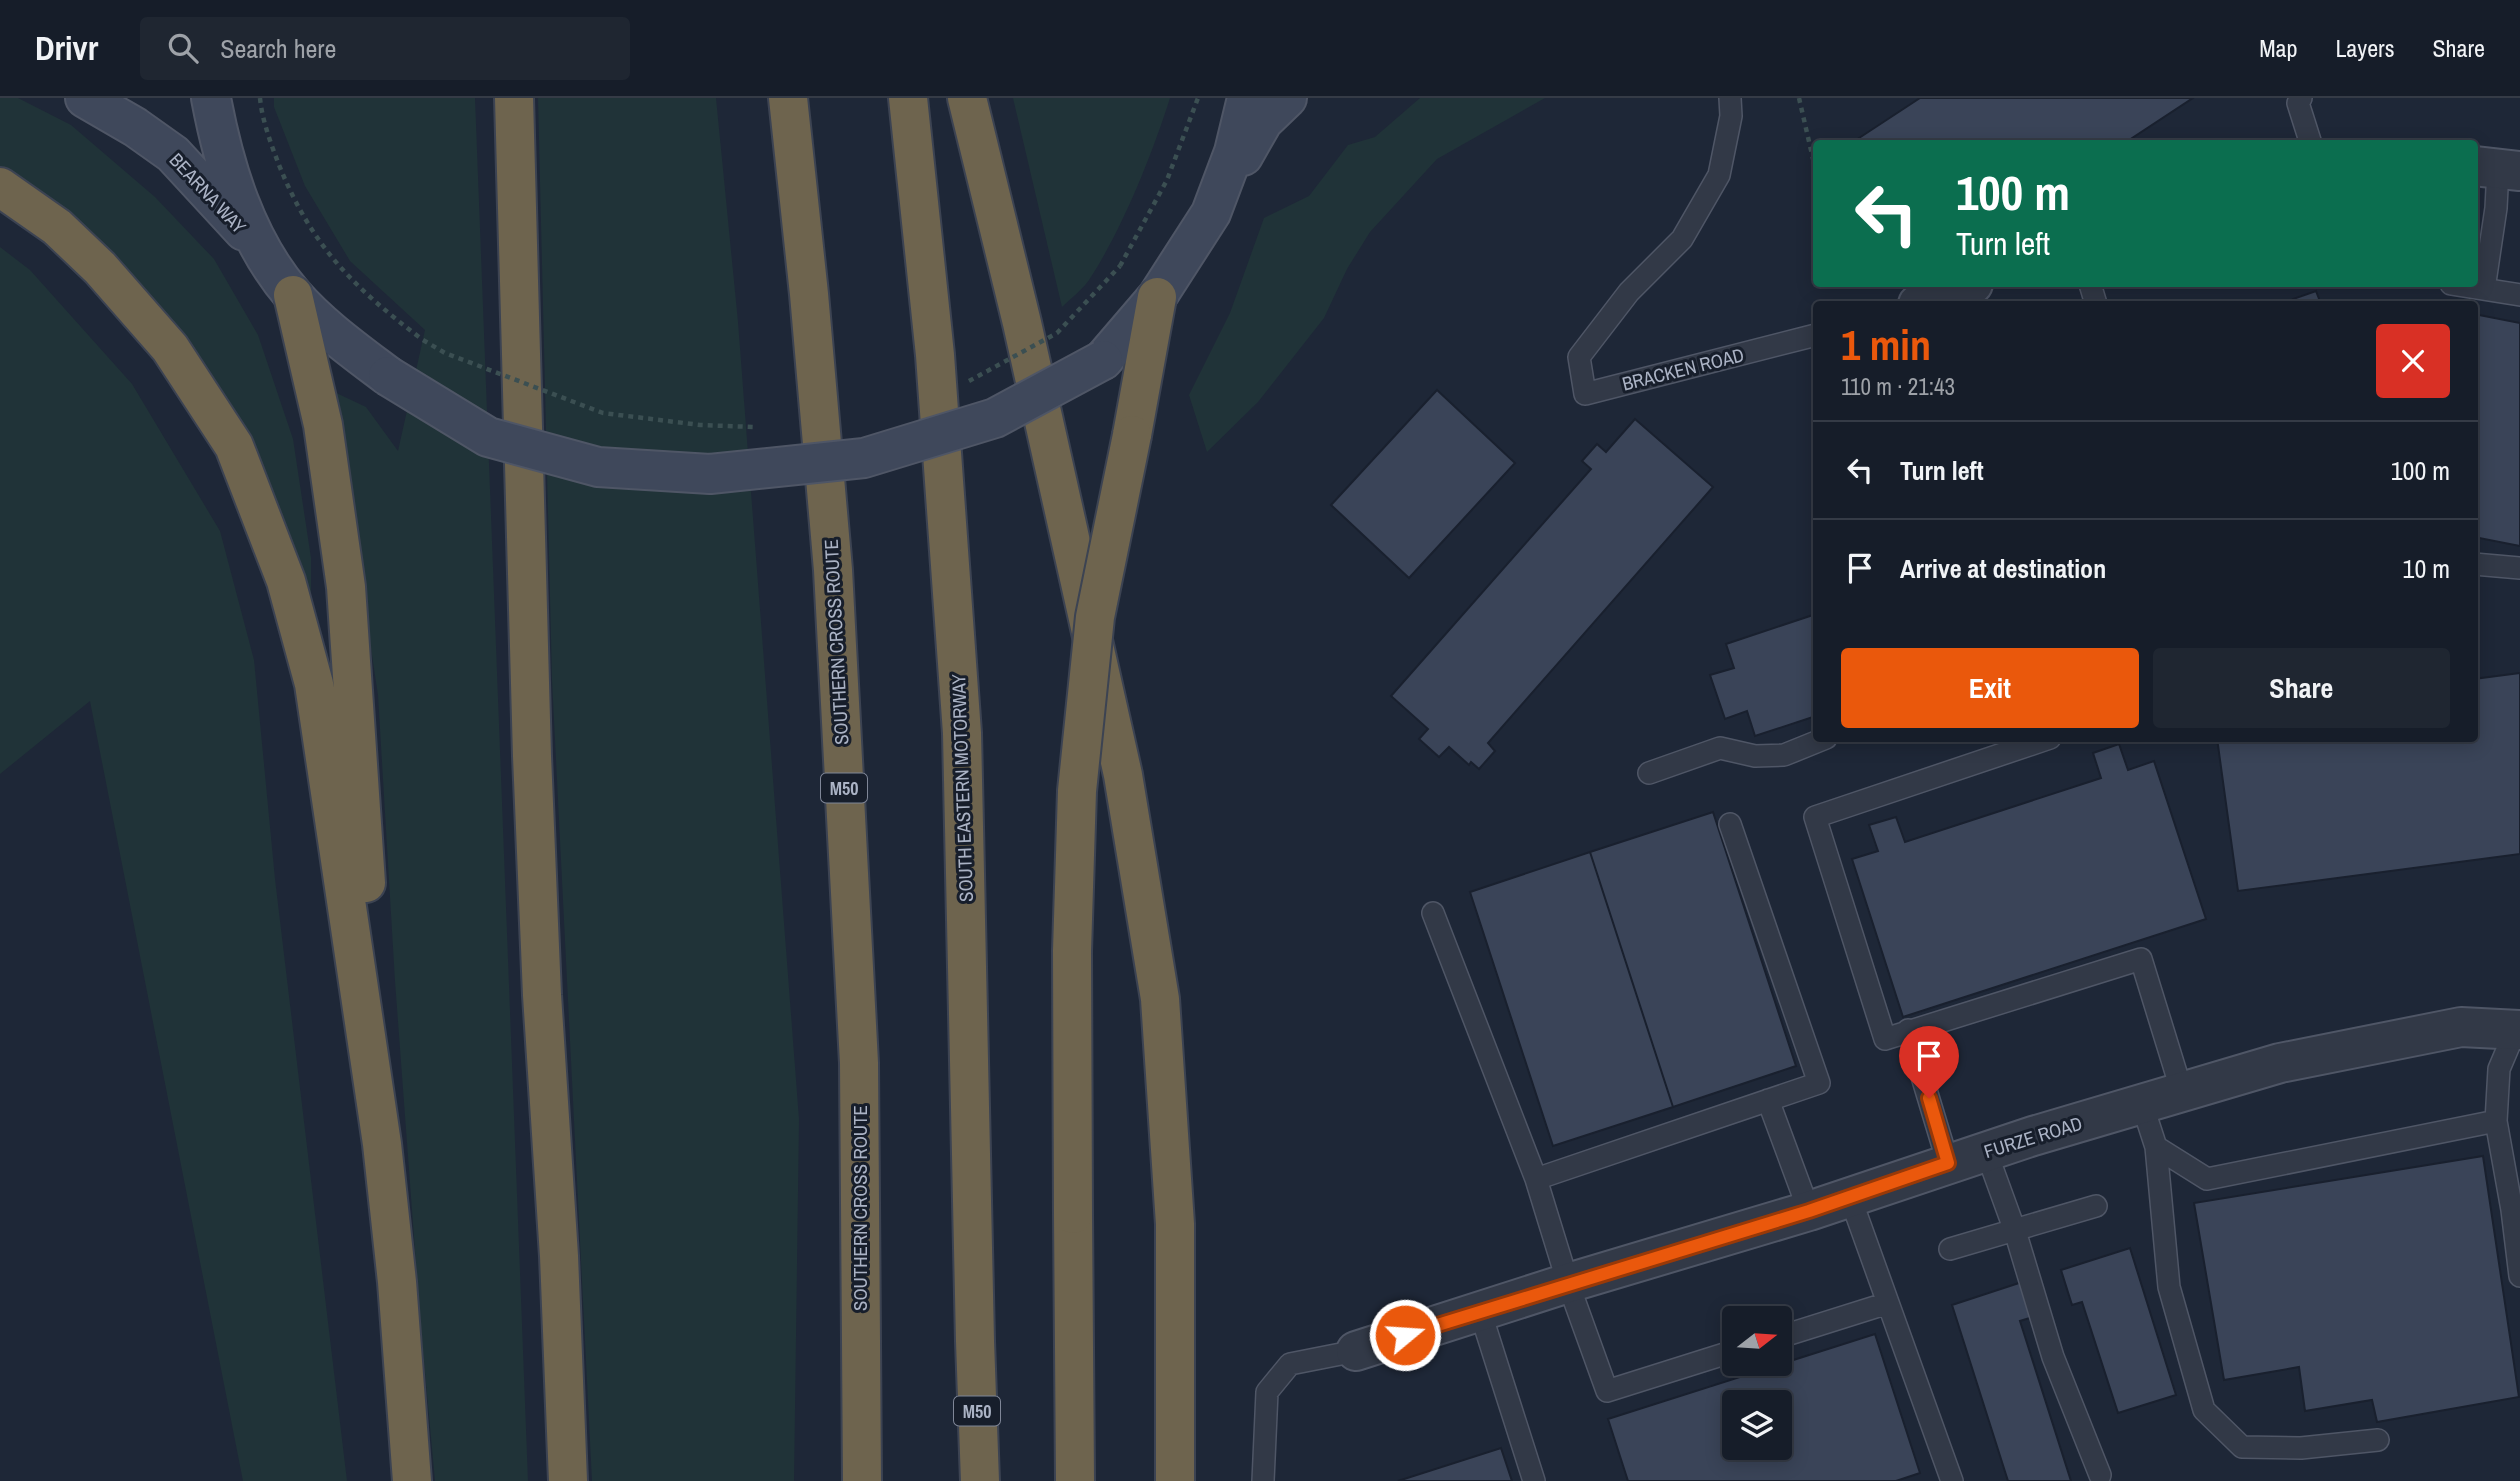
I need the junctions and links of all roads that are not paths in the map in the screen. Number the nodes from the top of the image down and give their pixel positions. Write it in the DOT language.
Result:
graph roads {
  1 [pos="85,98"];
  2 [pos="211,98"];
  3 [pos="514,98"];
  4 [pos="788,98"];
  5 [pos="908,98"];
  6 [pos="967,98"];
  7 [pos="1247,98"];
  8 [pos="1287,98"];
  9 [pos="1730,98"];
  10 [pos="2301,98"];
  11 [pos="2310,140"];
  12 [pos="2498,168"];
  13 [pos="0,187"];
  14 [pos="1211,213"];
  15 [pos="257,246"];
  16 [pos="1965,287"];
  17 [pos="2471,287"];
  18 [pos="2484,289"];
  19 [pos="293,295"];
  20 [pos="2520,295"];
  21 [pos="1157,297"];
  22 [pos="1925,301"];
  23 [pos="1813,336"];
  24 [pos="2478,564"];
  25 [pos="2520,568"];
  26 [pos="1816,742"];
  27 [pos="2038,742"];
  28 [pos="1649,773"];
  29 [pos="1730,824"];
  30 [pos="1433,913"];
  31 [pos="2518,1030"];
  32 [pos="1908,1031"];
  33 [pos="2182,1092"];
  34 [pos="1768,1100"];
  35 [pos="2141,1104"];
  36 [pos="2496,1121"];
  37 [pos="382,1144"];
  38 [pos="2156,1147"];
  39 [pos="1986,1151"];
  40 [pos="1948,1163"];
  41 [pos="1536,1179"];
  42 [pos="1850,1197"];
  43 [pos="2096,1206"];
  44 [pos="1809,1211"];
  45 [pos="2015,1231"];
  46 [pos="1950,1249"];
  47 [pos="2520,1276"];
  48 [pos="1569,1283"];
  49 [pos="1888,1303"];
  50 [pos="1480,1311"];
  51 [pos="1792,1333"];
  52 [pos="1356,1351"];
  53 [pos="1722,1355"];
  54 [pos="2378,1440"];
  55 [pos="2099,1475"];
  56 [pos="412,1481"];
  57 [pos="568,1481"];
  58 [pos="862,1481"];
  59 [pos="980,1481"];
  60 [pos="1075,1481"];
  61 [pos="1175,1481"];
  62 [pos="1262,1481"];
  63 [pos="1534,1481"];
  64 [pos="1952,1481"];
  1 -- 15 [label="main road, BEARNA WAY"];
  2 -- 15 [label="main road"];
  3 -- 57 [label="highway"];
  4 -- 58 [label="highway, SOUTHERN CROSS ROUTE / M50"];
  5 -- 59 [label="highway, SOUTH EASTERN MOTORWAY / M50"];
  6 -- 61 [label="highway"];
  7 -- 14 [label="main road"];
  8 -- 14 [label="main road"];
  9 -- 23 [label="lane, BRACKEN ROAD"];
  10 -- 11 [label="lane"];
  12 -- 18 [label="lane"];
  13 -- 37 [label="highway"];
  14 -- 21 [label="main road"];
  15 -- 19 [label="main road"];
  16 -- 22 [label="street"];
  17 -- 18 [label="lane"];
  18 -- 20 [label="lane"];
  19 -- 21 [label="main road, bridge"];
  19 -- 37 [label="highway"];
  21 -- 60 [label="highway, bridge"];
  24 -- 25 [label="lane"];
  26 -- 28 [label="lane"];
  27 -- 32 [label="lane"];
  29 -- 34 [label="lane"];
  30 -- 41 [label="lane"];
  31 -- 33 [label="street, FURZE ROAD"];
  31 -- 36 [label="lane"];
  32 -- 33 [label="lane"];
  32 -- 40 [label="lane"];
  33 -- 35 [label="street, FURZE ROAD"];
  34 -- 41 [label="lane"];
  34 -- 44 [label="lane"];
  35 -- 38 [label="lane"];
  35 -- 39 [label="street, FURZE ROAD"];
  36 -- 38 [label="lane"];
  36 -- 47 [label="lane"];
  37 -- 56 [label="highway"];
  38 -- 54 [label="lane"];
  39 -- 40 [label="street, FURZE ROAD"];
  39 -- 45 [label="lane"];
  40 -- 42 [label="street, FURZE ROAD"];
  41 -- 48 [label="lane"];
  42 -- 44 [label="street, FURZE ROAD"];
  42 -- 49 [label="lane"];
  43 -- 45 [label="lane"];
  44 -- 48 [label="street, FURZE ROAD"];
  45 -- 46 [label="lane"];
  45 -- 55 [label="lane"];
  48 -- 50 [label="street, FURZE ROAD"];
  48 -- 53 [label="lane"];
  49 -- 51 [label="lane"];
  49 -- 64 [label="lane"];
  50 -- 52 [label="street, FURZE ROAD"];
  50 -- 63 [label="lane"];
  52 -- 62 [label="lane"];
}
